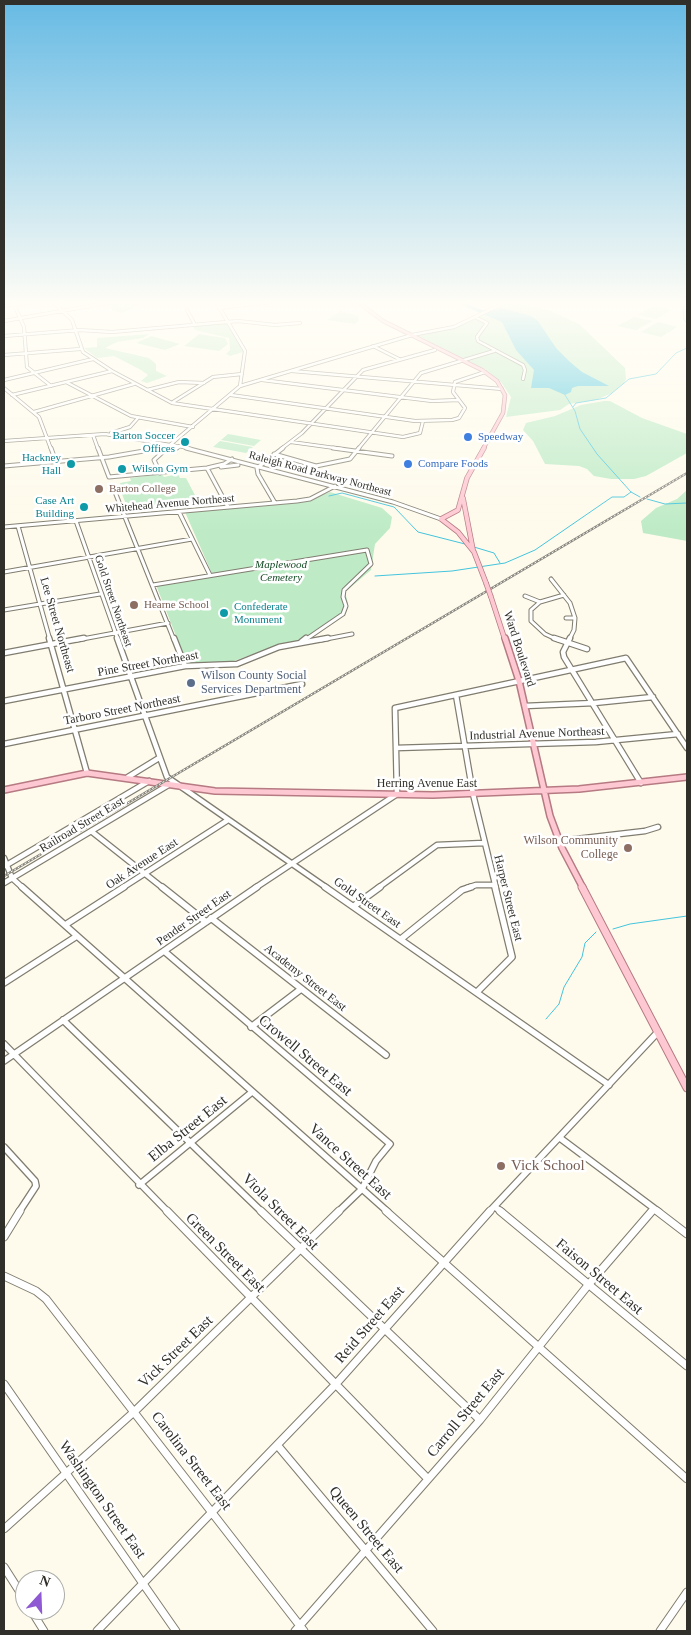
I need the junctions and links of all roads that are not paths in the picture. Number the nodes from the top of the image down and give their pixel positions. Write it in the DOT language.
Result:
graph roads {
  1 [pos="41,378"];
  2 [pos="81,378"];
  3 [pos="124,378"];
  4 [pos="213,378"];
  5 [pos="241,378"];
  6 [pos="266,378"];
  7 [pos="354,378"];
  8 [pos="370,378"];
  9 [pos="418,378"];
  10 [pos="462,378"];
  11 [pos="491,378"];
  12 [pos="261,380"];
  13 [pos="66,382"];
  14 [pos="414,382"];
  15 [pos="204,383"];
  16 [pos="134,384"];
  17 [pos="454,385"];
  18 [pos="51,386"];
  19 [pos="240,386"];
  20 [pos="4,388"];
  21 [pos="502,389"];
  22 [pos="146,390"];
  23 [pos="342,390"];
  24 [pos="12,395"];
  25 [pos="231,395"];
  26 [pos="90,396"];
  27 [pos="401,397"];
  28 [pos="459,400"];
  29 [pos="172,403"];
  30 [pos="325,408"];
  31 [pos="213,410"];
  32 [pos="34,412"];
  33 [pos="385,417"];
  34 [pos="138,418"];
  35 [pos="423,421"];
  36 [pos="310,424"];
  37 [pos="193,427"];
  38 [pos="371,433"];
  39 [pos="116,434"];
  40 [pos="93,436"];
  41 [pos="48,437"];
  42 [pos="177,440"];
  43 [pos="4,441"];
  44 [pos="291,442"];
  45 [pos="156,443"];
  46 [pos="171,444"];
  47 [pos="178,447"];
  48 [pos="167,448"];
  49 [pos="164,451"];
  50 [pos="357,451"];
  51 [pos="274,454"];
  52 [pos="392,456"];
  53 [pos="102,458"];
  54 [pos="232,459"];
  55 [pos="56,462"];
  56 [pos="238,465"];
  57 [pos="4,466"];
  58 [pos="259,466"];
  59 [pos="217,467"];
  60 [pos="207,468"];
  61 [pos="160,472"];
  62 [pos="335,486"];
  63 [pos="115,492"];
  64 [pos="462,493"];
  65 [pos="275,503"];
  66 [pos="228,507"];
  67 [pos="179,512"];
  68 [pos="126,516"];
  69 [pos="441,519"];
  70 [pos="76,521"];
  71 [pos="18,526"];
  72 [pos="4,527"];
  73 [pos="192,538"];
  74 [pos="138,548"];
  75 [pos="474,552"];
  76 [pos="88,557"];
  77 [pos="30,567"];
  78 [pos="4,572"];
  79 [pos="210,575"];
  80 [pos="551,579"];
  81 [pos="153,585"];
  82 [pos="100,594"];
  83 [pos="564,595"];
  84 [pos="525,596"];
  85 [pos="540,602"];
  86 [pos="40,604"];
  87 [pos="4,610"];
  88 [pos="566,618"];
  89 [pos="575,618"];
  90 [pos="168,623"];
  91 [pos="114,633"];
  92 [pos="352,634"];
  93 [pos="52,644"];
  94 [pos="298,644"];
  95 [pos="568,644"];
  96 [pos="587,649"];
  97 [pos="4,653"];
  98 [pos="185,666"];
  99 [pos="573,669"];
  100 [pos="130,676"];
  101 [pos="519,681"];
  102 [pos="302,684"];
  103 [pos="65,690"];
  104 [pos="456,695"];
  105 [pos="653,697"];
  106 [pos="4,701"];
  107 [pos="594,703"];
  108 [pos="525,706"];
  109 [pos="144,715"];
  110 [pos="76,730"];
  111 [pos="678,734"];
  112 [pos="617,741"];
  113 [pos="4,744"];
  114 [pos="534,745"];
  115 [pos="465,747"];
  116 [pos="396,748"];
  117 [pos="687,748"];
  118 [pos="159,758"];
  119 [pos="87,773"];
  120 [pos="128,777"];
  121 [pos="687,777"];
  122 [pos="150,780"];
  123 [pos="641,783"];
  124 [pos="168,784"];
  125 [pos="178,785"];
  126 [pos="4,790"];
  127 [pos="544,791"];
  128 [pos="397,794"];
  129 [pos="473,794"];
  130 [pos="228,820"];
  131 [pos="658,827"];
  132 [pos="91,831"];
  133 [pos="559,841"];
  134 [pos="484,843"];
  135 [pos="4,858"];
  136 [pos="291,863"];
  137 [pos="4,866"];
  138 [pos="145,874"];
  139 [pos="12,878"];
  140 [pos="4,883"];
  141 [pos="494,885"];
  142 [pos="354,906"];
  143 [pos="208,920"];
  144 [pos="66,925"];
  145 [pos="76,936"];
  146 [pos="401,939"];
  147 [pos="164,951"];
  148 [pos="124,978"];
  149 [pos="4,983"];
  150 [pos="301,989"];
  151 [pos="476,992"];
  152 [pos="63,1020"];
  153 [pos="251,1027"];
  154 [pos="658,1031"];
  155 [pos="4,1044"];
  156 [pos="14,1054"];
  157 [pos="386,1056"];
  158 [pos="4,1061"];
  159 [pos="609,1084"];
  160 [pos="687,1088"];
  161 [pos="252,1092"];
  162 [pos="560,1138"];
  163 [pos="192,1143"];
  164 [pos="4,1147"];
  165 [pos="139,1185"];
  166 [pos="362,1189"];
  167 [pos="495,1207"];
  168 [pos="654,1209"];
  169 [pos="687,1234"];
  170 [pos="4,1237"];
  171 [pos="301,1250"];
  172 [pos="443,1262"];
  173 [pos="4,1276"];
  174 [pos="588,1284"];
  175 [pos="252,1298"];
  176 [pos="384,1330"];
  177 [pos="538,1347"];
  178 [pos="687,1366"];
  179 [pos="4,1384"];
  180 [pos="335,1385"];
  181 [pos="135,1411"];
  182 [pos="480,1420"];
  183 [pos="278,1446"];
  184 [pos="66,1472"];
  185 [pos="428,1479"];
  186 [pos="687,1479"];
  187 [pos="214,1512"];
  188 [pos="4,1529"];
  189 [pos="366,1553"];
  190 [pos="4,1567"];
  191 [pos="15,1584"];
  192 [pos="143,1584"];
  193 [pos="687,1592"];
  194 [pos="685,1602"];
  195 [pos="37,1620"];
  196 [pos="300,1629"];
  197 [pos="44,1631"];
  198 [pos="97,1631"];
  199 [pos="176,1631"];
  200 [pos="433,1631"];
  201 [pos="660,1631"];
  1 -- 18 [label="street"];
  2 -- 13 [label="street"];
  3 -- 16 [label="street"];
  4 -- 15 [label="street"];
  5 -- 19 [label="street"];
  6 -- 12 [label="street"];
  7 -- 23 [label="street"];
  8 -- 14 [label="street"];
  9 -- 14 [label="street"];
  10 -- 17 [label="street"];
  11 -- 21 [label="main road"];
  12 -- 19 [label="street"];
  12 -- 23 [label="street"];
  13 -- 18 [label="street"];
  13 -- 26 [label="street"];
  14 -- 17 [label="street"];
  14 -- 27 [label="street"];
  15 -- 22 [label="street"];
  15 -- 29 [label="street"];
  16 -- 22 [label="street"];
  16 -- 26 [label="street"];
  17 -- 21 [label="street"];
  17 -- 28 [label="street"];
  18 -- 24 [label="street"];
  19 -- 25 [label="street"];
  20 -- 24 [label="street"];
  21 -- 64 [label="main road"];
  22 -- 29 [label="street"];
  23 -- 27 [label="street"];
  23 -- 30 [label="street"];
  24 -- 32 [label="street"];
  25 -- 30 [label="street"];
  25 -- 31 [label="street"];
  26 -- 32 [label="street"];
  26 -- 34 [label="street"];
  27 -- 28 [label="street"];
  27 -- 33 [label="street"];
  28 -- 35 [label="street"];
  29 -- 31 [label="street"];
  30 -- 33 [label="street"];
  30 -- 36 [label="street"];
  31 -- 36 [label="street"];
  31 -- 37 [label="street"];
  32 -- 41 [label="street"];
  33 -- 35 [label="street"];
  33 -- 38 [label="street"];
  34 -- 37 [label="street"];
  34 -- 39 [label="street"];
  35 -- 38 [label="street"];
  36 -- 38 [label="street"];
  36 -- 44 [label="street"];
  37 -- 42 [label="street"];
  38 -- 50 [label="street"];
  39 -- 41 [label="street"];
  39 -- 45 [label="street"];
  40 -- 53 [label="street"];
  41 -- 43 [label="street"];
  41 -- 55 [label="street"];
  42 -- 46 [label="street"];
  42 -- 47 [label="street"];
  44 -- 50 [label="street"];
  44 -- 51 [label="street"];
  45 -- 46 [label="street"];
  45 -- 48 [label="street"];
  46 -- 47 [label="street"];
  46 -- 48 [label="street"];
  47 -- 48 [label="street"];
  47 -- 54 [label="street, Raleigh Road Parkway Northeast"];
  48 -- 53 [label="street"];
  49 -- 61 [label="street"];
  50 -- 51 [label="street"];
  50 -- 52 [label="street"];
  51 -- 58 [label="street"];
  53 -- 55 [label="street"];
  53 -- 61 [label="street"];
  54 -- 58 [label="street, Raleigh Road Parkway Northeast"];
  54 -- 59 [label="street"];
  55 -- 57 [label="street"];
  56 -- 59 [label="street"];
  58 -- 62 [label="street, Raleigh Road Parkway Northeast"];
  58 -- 65 [label="street"];
  59 -- 60 [label="street"];
  60 -- 61 [label="street"];
  60 -- 66 [label="street"];
  62 -- 65 [label="street, Whitehead Avenue Northeast"];
  62 -- 69 [label="street, Raleigh Road Parkway Northeast"];
  63 -- 68 [label="street"];
  64 -- 69 [label="main road"];
  64 -- 75 [label="main road"];
  65 -- 66 [label="street, Whitehead Avenue Northeast"];
  66 -- 67 [label="street, Whitehead Avenue Northeast"];
  67 -- 68 [label="street, Whitehead Avenue Northeast"];
  67 -- 73 [label="street"];
  68 -- 70 [label="street, Whitehead Avenue Northeast"];
  68 -- 74 [label="street"];
  69 -- 75 [label="main road, Ward Boulevard"];
  70 -- 71 [label="street, Whitehead Avenue Northeast"];
  70 -- 76 [label="street, Gold Street Northeast"];
  71 -- 72 [label="street, Whitehead Avenue Northeast"];
  71 -- 77 [label="street, Lee Street Northeast"];
  73 -- 74 [label="street"];
  73 -- 79 [label="street"];
  74 -- 76 [label="street"];
  74 -- 81 [label="street"];
  75 -- 101 [label="main road, Ward Boulevard, bridge"];
  76 -- 77 [label="street"];
  76 -- 82 [label="street, Gold Street Northeast"];
  77 -- 78 [label="street"];
  77 -- 86 [label="street, Lee Street Northeast"];
  79 -- 81 [label="street"];
  79 -- 94 [label="street"];
  80 -- 83 [label="street"];
  81 -- 90 [label="street"];
  82 -- 86 [label="street"];
  82 -- 91 [label="street, Gold Street Northeast"];
  83 -- 85 [label="street"];
  83 -- 89 [label="street"];
  84 -- 85 [label="street"];
  85 -- 95 [label="street"];
  86 -- 87 [label="street"];
  86 -- 93 [label="street, Lee Street Northeast"];
  88 -- 89 [label="street"];
  89 -- 95 [label="street"];
  90 -- 91 [label="street"];
  90 -- 98 [label="street"];
  91 -- 93 [label="street"];
  91 -- 100 [label="street, Gold Street Northeast"];
  92 -- 94 [label="street, Pine Street Northeast"];
  93 -- 97 [label="street"];
  93 -- 103 [label="street, Lee Street Northeast"];
  94 -- 98 [label="street, Pine Street Northeast"];
  95 -- 96 [label="street"];
  95 -- 99 [label="street"];
  98 -- 100 [label="street, Pine Street Northeast"];
  99 -- 101 [label="street"];
  99 -- 105 [label="street"];
  99 -- 107 [label="street"];
  100 -- 103 [label="street, Pine Street Northeast"];
  100 -- 109 [label="street, Gold Street Northeast"];
  101 -- 104 [label="street"];
  101 -- 108 [label="main road, Ward Boulevard"];
  102 -- 109 [label="street, Tarboro Street Northeast"];
  103 -- 106 [label="street, Pine Street Northeast"];
  103 -- 110 [label="street, Lee Street Northeast"];
  104 -- 115 [label="street, Harper Street East"];
  104 -- 116 [label="street"];
  105 -- 107 [label="street"];
  105 -- 111 [label="street"];
  107 -- 108 [label="street"];
  107 -- 112 [label="street"];
  108 -- 114 [label="main road, Ward Boulevard"];
  109 -- 110 [label="street, Tarboro Street Northeast"];
  109 -- 118 [label="street, Gold Street East"];
  110 -- 113 [label="street, Tarboro Street Northeast"];
  110 -- 119 [label="street, Lee Street Northeast"];
  111 -- 112 [label="street, Industrial Avenue Northeast"];
  111 -- 117 [label="street"];
  112 -- 114 [label="street, Industrial Avenue Northeast"];
  112 -- 123 [label="street"];
  114 -- 115 [label="street, Industrial Avenue Northeast"];
  114 -- 127 [label="main road, Ward Boulevard"];
  115 -- 116 [label="street, Industrial Avenue Northeast"];
  115 -- 129 [label="street, Harper Street East"];
  116 -- 128 [label="street"];
  118 -- 120 [label="street"];
  118 -- 125 [label="street, Gold Street East"];
  119 -- 120 [label="main road, Herring Avenue East"];
  119 -- 126 [label="main road, Herring Avenue East"];
  120 -- 122 [label="main road, Herring Avenue East"];
  121 -- 123 [label="main road, Herring Avenue East"];
  122 -- 124 [label="main road, Herring Avenue East"];
  122 -- 137 [label="street"];
  123 -- 127 [label="main road, Herring Avenue East"];
  124 -- 125 [label="main road, Herring Avenue East"];
  124 -- 132 [label="street, Railroad Street East"];
  125 -- 128 [label="main road, Herring Avenue East"];
  125 -- 130 [label="street, Gold Street East"];
  127 -- 129 [label="main road, Herring Avenue East"];
  127 -- 133 [label="main road, Ward Boulevard"];
  128 -- 129 [label="main road, Herring Avenue East"];
  128 -- 136 [label="street, Pender Street East"];
  129 -- 134 [label="street, Harper Street East"];
  130 -- 136 [label="street, Gold Street East"];
  130 -- 138 [label="street, Oak Avenue East"];
  131 -- 133 [label="street"];
  132 -- 138 [label="street, Academy Street East"];
  132 -- 139 [label="street, Railroad Street East"];
  133 -- 154 [label="main road, Ward Boulevard"];
  134 -- 141 [label="street, Harper Street East"];
  134 -- 142 [label="street"];
  135 -- 137 [label="street, Vance Street East"];
  136 -- 142 [label="street, Gold Street East"];
  136 -- 143 [label="street, Pender Street East"];
  137 -- 139 [label="street, Vance Street East"];
  138 -- 143 [label="street, Academy Street East"];
  138 -- 144 [label="street, Oak Avenue East"];
  139 -- 140 [label="street, Railroad Street East"];
  139 -- 144 [label="street, Vance Street East"];
  141 -- 146 [label="street"];
  141 -- 151 [label="street, Harper Street East"];
  142 -- 146 [label="street, Gold Street East"];
  143 -- 147 [label="street, Pender Street East"];
  143 -- 150 [label="street, Academy Street East"];
  144 -- 145 [label="street, Vance Street East"];
  145 -- 148 [label="street, Vance Street East"];
  145 -- 149 [label="street"];
  146 -- 151 [label="street, Gold Street East"];
  147 -- 148 [label="street, Pender Street East"];
  147 -- 153 [label="street, Crowell Street East"];
  148 -- 152 [label="street, Pender Street East"];
  148 -- 161 [label="street, Vance Street East"];
  150 -- 153 [label="street"];
  150 -- 157 [label="street, Academy Street East"];
  151 -- 159 [label="street, Gold Street East"];
  152 -- 156 [label="street, Pender Street East"];
  152 -- 163 [label="street, Viola Street East"];
  153 -- 166 [label="street, Crowell Street East"];
  154 -- 159 [label="street, Reid Street East"];
  154 -- 160 [label="main road, Ward Boulevard"];
  155 -- 156 [label="street, Green Street East"];
  156 -- 158 [label="street, Pender Street East"];
  156 -- 165 [label="street, Green Street East"];
  159 -- 162 [label="street, Reid Street East"];
  161 -- 163 [label="street, Elba Street East"];
  161 -- 166 [label="street, Vance Street East"];
  162 -- 167 [label="street, Reid Street East"];
  162 -- 168 [label="street"];
  163 -- 165 [label="street, Elba Street East"];
  163 -- 171 [label="street, Viola Street East"];
  164 -- 170 [label="street"];
  165 -- 175 [label="street, Green Street East"];
  166 -- 171 [label="street, Vick Street East"];
  166 -- 172 [label="street, Vance Street East"];
  167 -- 172 [label="street, Reid Street East"];
  167 -- 174 [label="street, Faison Street East"];
  168 -- 169 [label="street"];
  168 -- 174 [label="street, Carroll Street East"];
  171 -- 175 [label="street, Vick Street East"];
  171 -- 176 [label="street, Viola Street East"];
  172 -- 176 [label="street, Reid Street East"];
  172 -- 177 [label="street, Vance Street East"];
  173 -- 181 [label="street, Carolina Street East"];
  174 -- 177 [label="street, Carroll Street East"];
  174 -- 178 [label="street, Faison Street East"];
  175 -- 180 [label="street, Green Street East"];
  175 -- 181 [label="street, Vick Street East"];
  176 -- 180 [label="street, Reid Street East"];
  176 -- 182 [label="street, Viola Street East"];
  177 -- 182 [label="street, Carroll Street East"];
  177 -- 186 [label="street, Vance Street East"];
  179 -- 184 [label="street, Washington Street East"];
  180 -- 183 [label="street, Reid Street East"];
  180 -- 185 [label="street, Green Street East"];
  181 -- 184 [label="street, Vick Street East"];
  181 -- 187 [label="street, Carolina Street East"];
  182 -- 185 [label="street, Carroll Street East"];
  183 -- 187 [label="street, Reid Street East"];
  183 -- 189 [label="street, Queen Street East"];
  184 -- 188 [label="street, Vick Street East"];
  184 -- 192 [label="street, Washington Street East"];
  185 -- 189 [label="street, Carroll Street East"];
  187 -- 192 [label="street, Reid Street East"];
  187 -- 196 [label="street, Carolina Street East"];
  189 -- 196 [label="street, Carroll Street East"];
  189 -- 200 [label="street, Queen Street East"];
  190 -- 191 [label="street"];
  192 -- 198 [label="street, Reid Street East"];
  192 -- 199 [label="street, Washington Street East"];
  193 -- 194 [label="street"];
  194 -- 201 [label="street"];
  195 -- 197 [label="street"];
}
